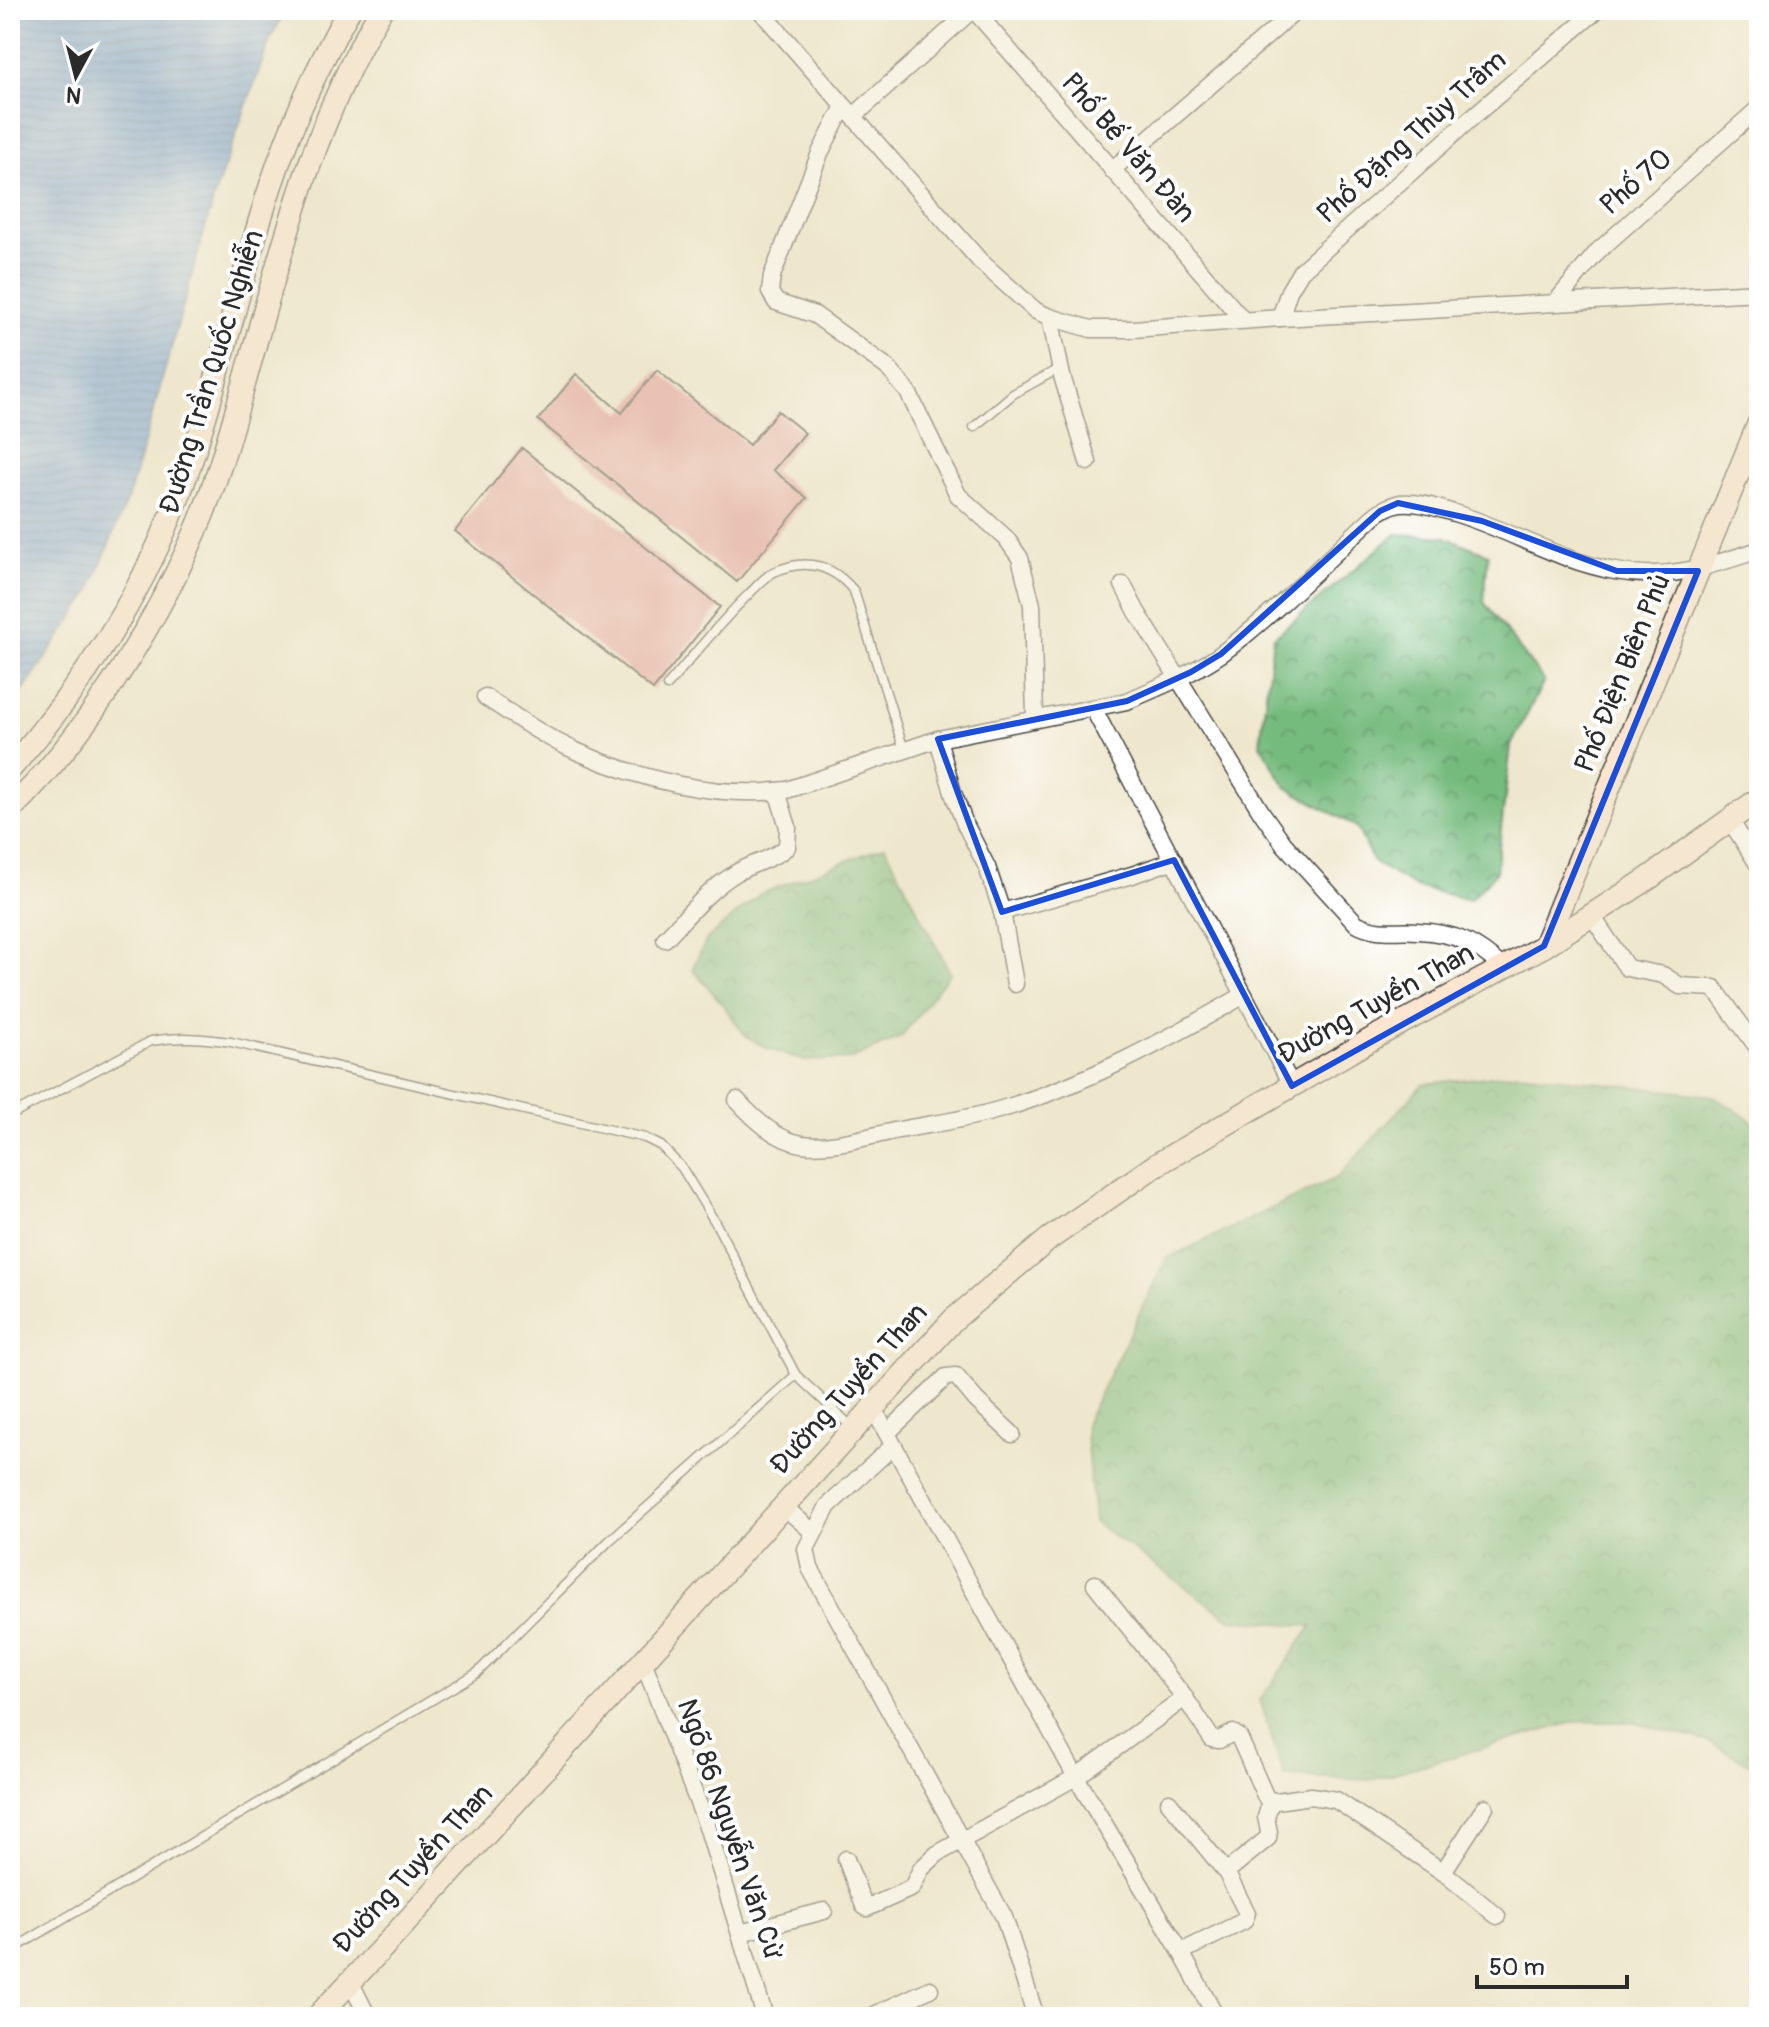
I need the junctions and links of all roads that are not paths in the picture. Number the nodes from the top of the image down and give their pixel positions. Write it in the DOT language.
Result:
graph roads {
  1 [pos="349,10"];
  2 [pos="381,10"];
  3 [pos="760,10"];
  4 [pos="973,10"];
  5 [pos="1297,10"];
  6 [pos="1597,10"];
  7 [pos="1759,108"];
  8 [pos="849,111"];
  9 [pos="1112,170"];
  10 [pos="1759,292"];
  11 [pos="1555,303"];
  12 [pos="1050,317"];
  13 [pos="1280,318"];
  14 [pos="1243,320"];
  15 [pos="1060,368"];
  16 [pos="1759,423"];
  17 [pos="974,427"];
  18 [pos="1088,462"];
  19 [pos="1759,550"];
  20 [pos="1698,571"];
  21 [pos="1123,585"];
  22 [pos="1179,678"];
  23 [pos="667,686"];
  24 [pos="485,697"];
  25 [pos="1093,708"];
  26 [pos="1035,718"];
  27 [pos="938,739"];
  28 [pos="904,750"];
  29 [pos="10,769"];
  30 [pos="777,791"];
  31 [pos="1759,799"];
  32 [pos="10,810"];
  33 [pos="1730,820"];
  34 [pos="1174,860"];
  35 [pos="1759,866"];
  36 [pos="1002,912"];
  37 [pos="1592,916"];
  38 [pos="665,939"];
  39 [pos="1544,946"];
  40 [pos="1503,968"];
  41 [pos="1015,984"];
  42 [pos="1244,995"];
  43 [pos="1755,1044"];
  44 [pos="1292,1086"];
  45 [pos="737,1100"];
  46 [pos="10,1116"];
  47 [pos="796,1375"];
  48 [pos="873,1408"];
  49 [pos="848,1424"];
  50 [pos="1012,1434"];
  51 [pos="890,1440"];
  52 [pos="783,1506"];
  53 [pos="813,1532"];
  54 [pos="1095,1584"];
  55 [pos="643,1661"];
  56 [pos="1185,1698"];
  57 [pos="1076,1777"];
  58 [pos="1271,1801"];
  59 [pos="1169,1802"];
  60 [pos="1485,1807"];
  61 [pos="962,1841"];
  62 [pos="846,1859"];
  63 [pos="1226,1872"];
  64 [pos="1443,1872"];
  65 [pos="824,1911"];
  66 [pos="1497,1916"];
  67 [pos="740,1933"];
  68 [pos="10,1951"];
  69 [pos="1181,1952"];
  70 [pos="350,1981"];
  71 [pos="930,1989"];
  72 [pos="317,2017"];
  73 [pos="368,2017"];
  74 [pos="765,2017"];
  75 [pos="870,2017"];
  76 [pos="1036,2017"];
  77 [pos="1216,2017"];
  1 -- 29 [label="street, Đường Trần Quốc Nghiễn"];
  2 -- 32 [label="street, Đường Trần Quốc Nghiễn"];
  3 -- 8 [label="street"];
  4 -- 8 [label="street"];
  4 -- 9 [label="street, Phố Bế Văn Đàn"];
  5 -- 9 [label="street"];
  6 -- 13 [label="street, Phố Đặng Thùy Trâm"];
  7 -- 11 [label="street, Phố 70"];
  8 -- 12 [label="street"];
  8 -- 26 [label="street"];
  9 -- 14 [label="street, Phố Bế Văn Đàn"];
  10 -- 11 [label="street"];
  11 -- 13 [label="street"];
  12 -- 14 [label="street"];
  12 -- 15 [label="street"];
  13 -- 14 [label="street"];
  15 -- 17 [label="lane"];
  15 -- 18 [label="street"];
  16 -- 20 [label="street, Phố Điện Biên Phủ"];
  19 -- 20 [label="street"];
  20 -- 22 [label="street"];
  20 -- 39 [label="street, Phố Điện Biên Phủ"];
  21 -- 22 [label="street"];
  22 -- 25 [label="street"];
  22 -- 40 [label="street"];
  23 -- 28 [label="lane"];
  24 -- 30 [label="street"];
  25 -- 26 [label="street"];
  25 -- 34 [label="street"];
  26 -- 27 [label="street"];
  27 -- 28 [label="street"];
  27 -- 36 [label="street"];
  28 -- 30 [label="street"];
  30 -- 38 [label="street"];
  31 -- 33 [label="street, Đường Tuyển Than"];
  33 -- 35 [label="street"];
  33 -- 37 [label="street, Đường Tuyển Than"];
  34 -- 36 [label="street"];
  34 -- 42 [label="street"];
  36 -- 41 [label="street"];
  37 -- 39 [label="street, Đường Tuyển Than"];
  37 -- 43 [label="street"];
  39 -- 40 [label="street, Đường Tuyển Than"];
  40 -- 44 [label="street, Đường Tuyển Than"];
  42 -- 44 [label="street"];
  42 -- 45 [label="street"];
  44 -- 48 [label="street, Đường Tuyển Than"];
  46 -- 47 [label="lane"];
  47 -- 49 [label="lane"];
  47 -- 68 [label="lane"];
  48 -- 49 [label="street, Đường Tuyển Than"];
  48 -- 51 [label="street"];
  49 -- 52 [label="street, Đường Tuyển Than"];
  50 -- 51 [label="street"];
  51 -- 53 [label="street"];
  51 -- 57 [label="street"];
  52 -- 53 [label="street"];
  52 -- 55 [label="street, Đường Tuyển Than"];
  53 -- 61 [label="street"];
  54 -- 56 [label="street"];
  55 -- 67 [label="street, Ngõ 86 Nguyễn Văn Cừ"];
  55 -- 70 [label="street, Đường Tuyển Than"];
  56 -- 57 [label="street"];
  56 -- 58 [label="street"];
  57 -- 61 [label="street"];
  57 -- 69 [label="street"];
  58 -- 63 [label="street"];
  58 -- 64 [label="street"];
  59 -- 63 [label="street"];
  60 -- 64 [label="street"];
  61 -- 62 [label="street"];
  61 -- 76 [label="street"];
  63 -- 69 [label="street"];
  64 -- 66 [label="street"];
  65 -- 67 [label="street"];
  67 -- 74 [label="street, Ngõ 86 Nguyễn Văn Cừ"];
  69 -- 77 [label="street"];
  70 -- 72 [label="street, Đường Tuyển Than"];
  70 -- 73 [label="street"];
  71 -- 75 [label="street"];
}
